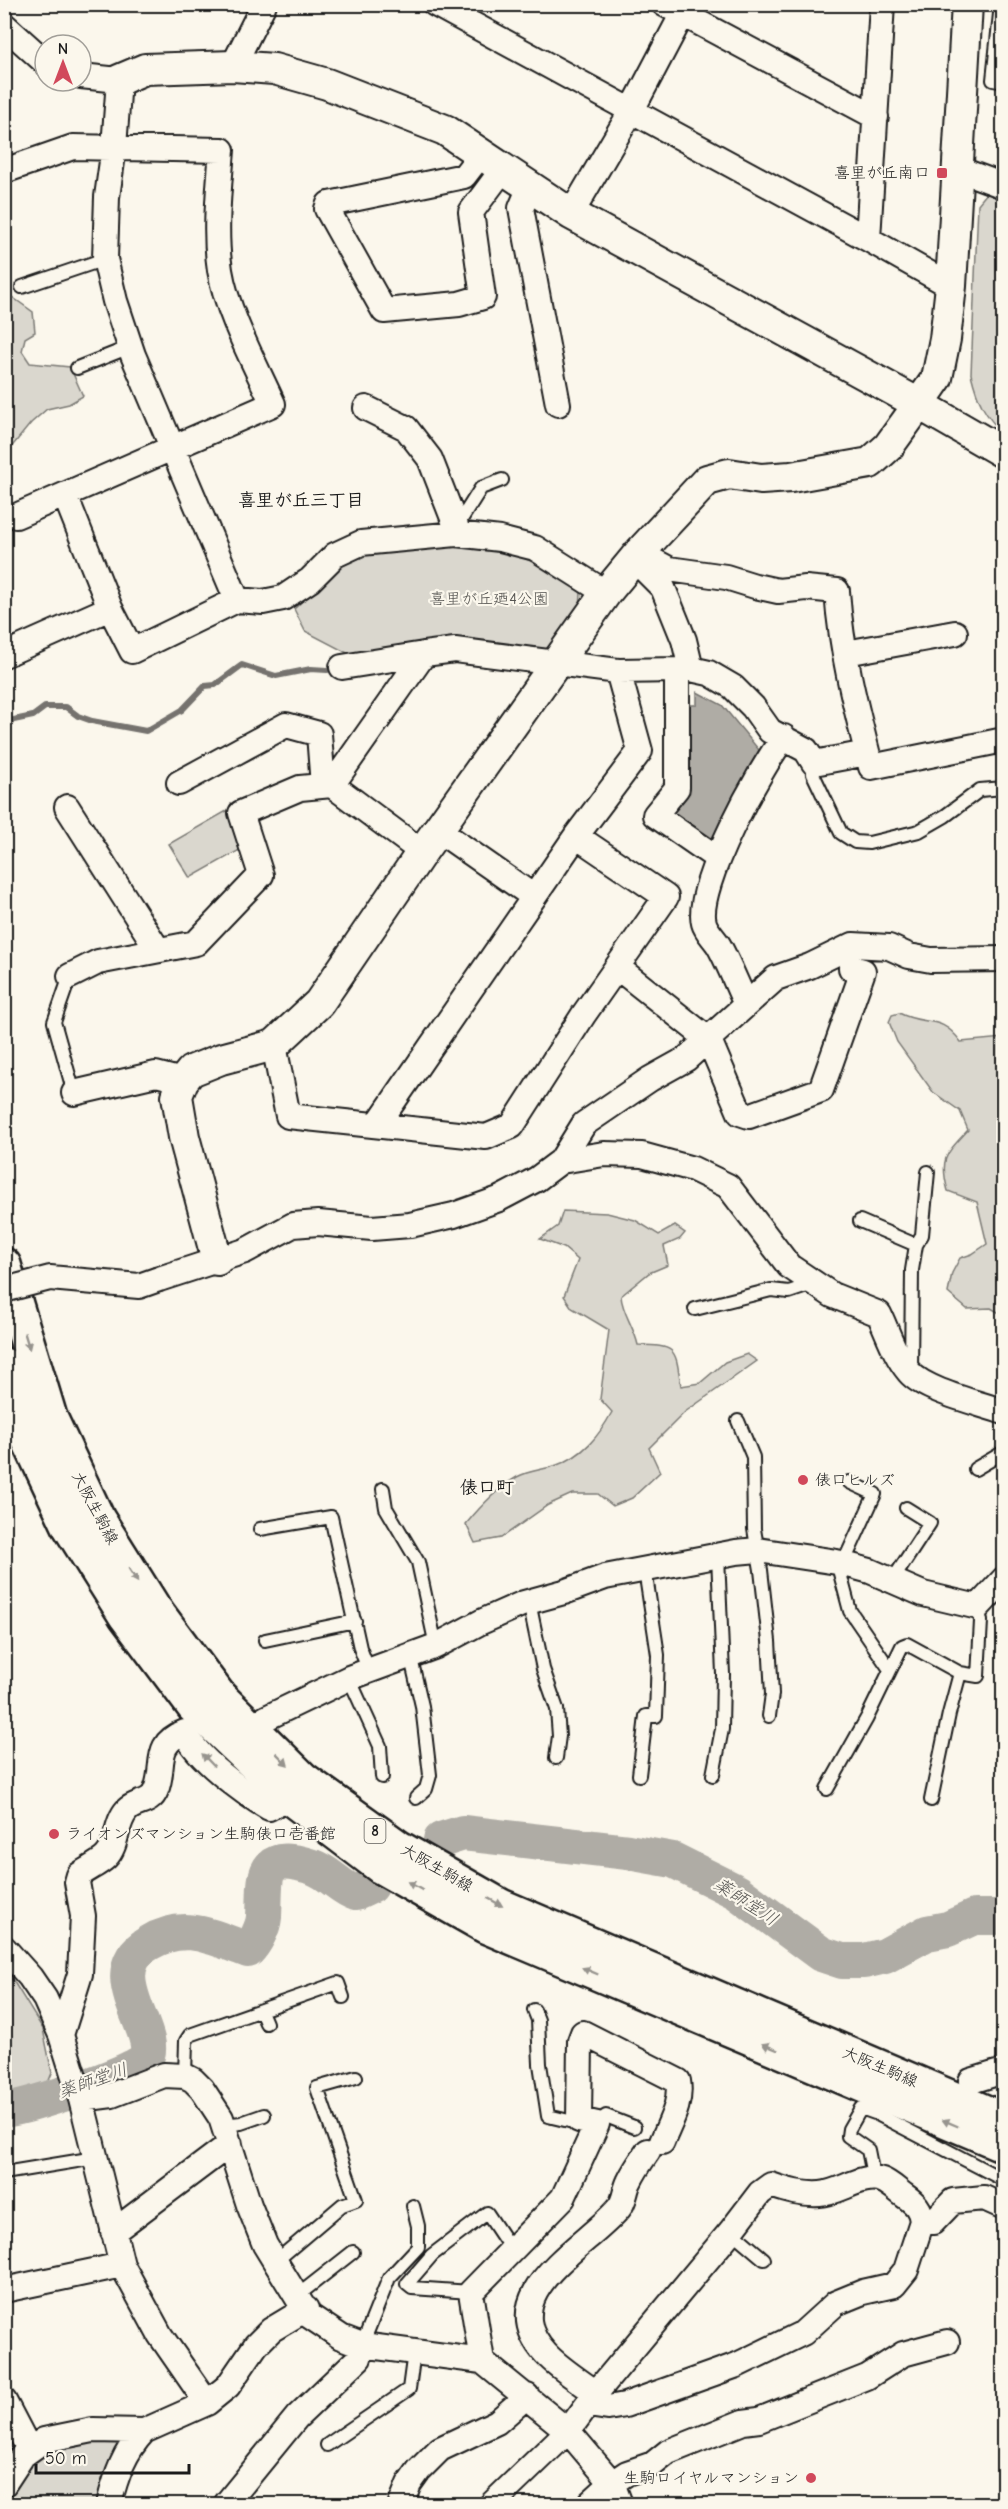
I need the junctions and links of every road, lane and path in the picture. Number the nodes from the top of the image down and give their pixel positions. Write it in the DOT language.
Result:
graph roads {
  1 [pos="264,4"];
  2 [pos="435,4"];
  3 [pos="882,4"];
  4 [pos="967,4"];
  5 [pos="1000,4"];
  6 [pos="673,10"];
  7 [pos="4,25"];
  8 [pos="33,51"];
  9 [pos="232,66"];
  10 [pos="93,77"];
  11 [pos="119,80"];
  12 [pos="1004,82"];
  13 [pos="632,110"];
  14 [pos="876,117"];
  15 [pos="114,147"];
  16 [pos="492,161"];
  17 [pos="958,169"];
  18 [pos="4,171"];
  19 [pos="530,186"];
  20 [pos="1004,186"];
  21 [pos="571,214"];
  22 [pos="868,239"];
  23 [pos="105,259"];
  24 [pos="951,286"];
  25 [pos="22,288"];
  26 [pos="130,347"];
  27 [pos="77,369"];
  28 [pos="558,404"];
  29 [pos="919,404"];
  30 [pos="366,408"];
  31 [pos="171,447"];
  32 [pos="1004,453"];
  33 [pos="502,480"];
  34 [pos="65,495"];
  35 [pos="16,516"];
  36 [pos="456,530"];
  37 [pos="642,562"];
  38 [pos="606,594"];
  39 [pos="237,600"];
  40 [pos="110,608"];
  41 [pos="955,633"];
  42 [pos="846,653"];
  43 [pos="424,654"];
  44 [pos="4,655"];
  45 [pos="557,663"];
  46 [pos="342,667"];
  47 [pos="618,671"];
  48 [pos="784,737"];
  49 [pos="1004,740"];
  50 [pos="640,751"];
  51 [pos="677,751"];
  52 [pos="867,753"];
  53 [pos="814,763"];
  54 [pos="179,783"];
  55 [pos="328,786"];
  56 [pos="1004,788"];
  57 [pos="67,807"];
  58 [pos="576,836"];
  59 [pos="430,841"];
  60 [pos="717,858"];
  61 [pos="534,897"];
  62 [pos="158,950"];
  63 [pos="1004,959"];
  64 [pos="617,967"];
  65 [pos="852,968"];
  66 [pos="70,976"];
  67 [pos="746,1004"];
  68 [pos="709,1040"];
  69 [pos="274,1045"];
  70 [pos="183,1081"];
  71 [pos="74,1093"];
  72 [pos="377,1125"];
  73 [pos="561,1161"];
  74 [pos="928,1172"];
  75 [pos="860,1221"];
  76 [pos="916,1245"];
  77 [pos="217,1260"];
  78 [pos="4,1265"];
  79 [pos="813,1284"];
  80 [pos="4,1290"];
  81 [pos="695,1309"];
  82 [pos="4,1365"];
  83 [pos="911,1375"];
  84 [pos="1004,1412"];
  85 [pos="738,1421"];
  86 [pos="1004,1452"];
  87 [pos="975,1469"];
  88 [pos="849,1482"];
  89 [pos="383,1489"];
  90 [pos="906,1508"];
  91 [pos="260,1529"];
  92 [pos="758,1550"];
  93 [pos="718,1557"];
  94 [pos="840,1563"];
  95 [pos="645,1570"];
  96 [pos="1004,1579"];
  97 [pos="891,1581"];
  98 [pos="529,1602"];
  99 [pos="978,1607"];
  100 [pos="355,1621"];
  101 [pos="265,1640"];
  102 [pos="436,1646"];
  103 [pos="410,1654"];
  104 [pos="889,1668"];
  105 [pos="960,1673"];
  106 [pos="359,1675"];
  107 [pos="769,1716"];
  108 [pos="266,1718"];
  109 [pos="556,1758"];
  110 [pos="639,1775"];
  111 [pos="713,1775"];
  112 [pos="382,1777"];
  113 [pos="827,1789"];
  114 [pos="289,1797"];
  115 [pos="416,1798"];
  116 [pos="931,1800"];
  117 [pos="4,1948"];
  118 [pos="343,1997"];
  119 [pos="534,2010"];
  120 [pos="261,2011"];
  121 [pos="266,2023"];
  122 [pos="61,2035"];
  123 [pos="1004,2074"];
  124 [pos="185,2076"];
  125 [pos="356,2077"];
  126 [pos="971,2081"];
  127 [pos="81,2099"];
  128 [pos="264,2115"];
  129 [pos="1004,2120"];
  130 [pos="588,2122"];
  131 [pos="634,2127"];
  132 [pos="227,2135"];
  133 [pos="1004,2145"];
  134 [pos="95,2158"];
  135 [pos="4,2173"];
  136 [pos="874,2180"];
  137 [pos="1004,2180"];
  138 [pos="413,2206"];
  139 [pos="1004,2207"];
  140 [pos="922,2221"];
  141 [pos="113,2232"];
  142 [pos="731,2232"];
  143 [pos="352,2252"];
  144 [pos="513,2252"];
  145 [pos="764,2259"];
  146 [pos="276,2261"];
  147 [pos="122,2265"];
  148 [pos="4,2289"];
  149 [pos="471,2292"];
  150 [pos="302,2302"];
  151 [pos="947,2342"];
  152 [pos="362,2345"];
  153 [pos="414,2352"];
  154 [pos="482,2361"];
  155 [pos="527,2396"];
  156 [pos="592,2399"];
  157 [pos="4,2401"];
  158 [pos="207,2403"];
  159 [pos="144,2431"];
  160 [pos="568,2431"];
  161 [pos="327,2445"];
  162 [pos="28,2449"];
  163 [pos="4,2484"];
  164 [pos="616,2494"];
  165 [pos="408,2501"];
  166 [pos="109,2505"];
  167 [pos="226,2505"];
  168 [pos="492,2505"];
  169 [pos="589,2505"];
  1 -- 9 [label="street"];
  2 -- 13 [label="street"];
  3 -- 14 [label="street"];
  4 -- 17 [label="street"];
  5 -- 12 [label="lane"];
  6 -- 13 [label="street"];
  6 -- 14 [label="street"];
  7 -- 8 [label="street"];
  9 -- 11 [label="street"];
  9 -- 16 [label="street"];
  10 -- 11 [label="street"];
  11 -- 15 [label="street"];
  13 -- 21 [label="street"];
  13 -- 22 [label="street"];
  14 -- 22 [label="street"];
  15 -- 18 [label="street"];
  15 -- 23 [label="street"];
  15 -- 31 [label="street"];
  16 -- 16 [label="street"];
  16 -- 19 [label="street"];
  17 -- 20 [label="street"];
  17 -- 24 [label="street"];
  19 -- 21 [label="street"];
  19 -- 28 [label="street"];
  21 -- 29 [label="street"];
  22 -- 24 [label="street"];
  23 -- 25 [label="lane"];
  23 -- 26 [label="street"];
  24 -- 29 [label="street"];
  26 -- 27 [label="lane"];
  26 -- 31 [label="street"];
  29 -- 32 [label="street"];
  29 -- 37 [label="street"];
  30 -- 36 [label="street"];
  31 -- 34 [label="street"];
  31 -- 39 [label="street"];
  33 -- 36 [label="lane"];
  34 -- 35 [label="street"];
  34 -- 40 [label="street"];
  36 -- 38 [label="street"];
  36 -- 39 [label="street"];
  37 -- 38 [label="street"];
  37 -- 42 [label="street"];
  37 -- 48 [label="street"];
  38 -- 45 [label="street"];
  39 -- 40 [label="street"];
  40 -- 44 [label="street"];
  41 -- 42 [label="street"];
  42 -- 52 [label="street"];
  43 -- 45 [label="street"];
  43 -- 46 [label="street"];
  43 -- 55 [label="street"];
  45 -- 47 [label="street"];
  45 -- 59 [label="street"];
  47 -- 50 [label="street"];
  47 -- 51 [label="street"];
  48 -- 53 [label="street"];
  48 -- 60 [label="street"];
  49 -- 52 [label="street"];
  50 -- 51 [label="street"];
  50 -- 58 [label="street"];
  51 -- 60 [label="street"];
  52 -- 53 [label="street"];
  53 -- 56 [label="lane"];
  54 -- 55 [label="street"];
  55 -- 59 [label="street"];
  55 -- 62 [label="street"];
  57 -- 62 [label="street"];
  58 -- 61 [label="street"];
  58 -- 64 [label="street"];
  59 -- 61 [label="street"];
  59 -- 69 [label="street"];
  60 -- 67 [label="street"];
  61 -- 72 [label="street"];
  62 -- 66 [label="street"];
  63 -- 67 [label="street"];
  64 -- 68 [label="street"];
  64 -- 72 [label="street"];
  65 -- 68 [label="street"];
  66 -- 71 [label="lane"];
  67 -- 68 [label="street"];
  68 -- 73 [label="street"];
  69 -- 70 [label="street"];
  69 -- 72 [label="street"];
  70 -- 71 [label="street"];
  70 -- 77 [label="street"];
  73 -- 77 [label="street"];
  73 -- 79 [label="street"];
  74 -- 76 [label="lane"];
  75 -- 76 [label="lane"];
  76 -- 83 [label="lane"];
  77 -- 80 [label="street, bridge"];
  78 -- 129 [label="main road, 大阪生駒線 / 8, one-way"];
  79 -- 81 [label="lane"];
  79 -- 83 [label="street"];
  82 -- 114 [label="main road, 大阪生駒線 / 8"];
  83 -- 84 [label="street"];
  85 -- 92 [label="lane"];
  86 -- 87 [label="lane"];
  88 -- 94 [label="lane"];
  89 -- 102 [label="lane"];
  90 -- 97 [label="lane"];
  91 -- 100 [label="lane"];
  92 -- 93 [label="street"];
  92 -- 94 [label="street"];
  92 -- 107 [label="lane"];
  93 -- 95 [label="street"];
  93 -- 111 [label="lane"];
  94 -- 97 [label="street"];
  94 -- 104 [label="lane"];
  95 -- 98 [label="street"];
  95 -- 110 [label="lane"];
  96 -- 99 [label="street"];
  97 -- 99 [label="street"];
  98 -- 102 [label="street"];
  98 -- 109 [label="lane"];
  99 -- 105 [label="lane"];
  100 -- 101 [label="lane"];
  100 -- 106 [label="lane"];
  102 -- 103 [label="street"];
  103 -- 106 [label="street"];
  103 -- 115 [label="lane"];
  104 -- 105 [label="lane"];
  104 -- 113 [label="lane"];
  105 -- 116 [label="lane"];
  106 -- 108 [label="street"];
  106 -- 112 [label="lane"];
  114 -- 122 [label="street, one-way"];
  133 -- 114 [label="main road, 大阪生駒線 / 8, one-way"];
  117 -- 122 [label="street"];
  118 -- 120 [label="lane"];
  119 -- 130 [label="lane"];
  120 -- 121 [label="lane"];
  120 -- 124 [label="lane"];
  122 -- 127 [label="street"];
  123 -- 126 [label="street"];
  124 -- 127 [label="street"];
  124 -- 132 [label="street"];
  125 -- 146 [label="lane"];
  127 -- 134 [label="street"];
  128 -- 132 [label="lane"];
  130 -- 131 [label="lane"];
  130 -- 144 [label="street"];
  130 -- 156 [label="street"];
  132 -- 141 [label="street"];
  132 -- 146 [label="street"];
  134 -- 135 [label="lane"];
  134 -- 141 [label="street"];
  136 -- 137 [label="lane"];
  136 -- 140 [label="street"];
  136 -- 142 [label="street"];
  138 -- 152 [label="lane"];
  139 -- 140 [label="street"];
  140 -- 156 [label="street"];
  141 -- 147 [label="street"];
  142 -- 145 [label="lane"];
  142 -- 156 [label="street"];
  143 -- 150 [label="lane"];
  144 -- 149 [label="street"];
  144 -- 149 [label="lane"];
  146 -- 150 [label="street"];
  147 -- 148 [label="street"];
  147 -- 158 [label="street"];
  149 -- 154 [label="street"];
  150 -- 152 [label="street"];
  150 -- 158 [label="street"];
  151 -- 164 [label="street"];
  152 -- 153 [label="street"];
  152 -- 167 [label="street"];
  153 -- 154 [label="street"];
  153 -- 161 [label="lane"];
  154 -- 155 [label="street"];
  155 -- 160 [label="street"];
  155 -- 165 [label="street"];
  156 -- 160 [label="street"];
  157 -- 162 [label="street"];
  158 -- 159 [label="street"];
  159 -- 162 [label="street"];
  159 -- 166 [label="street"];
  160 -- 164 [label="street"];
  160 -- 168 [label="street"];
  162 -- 163 [label="street"];
  164 -- 169 [label="street"];
}
